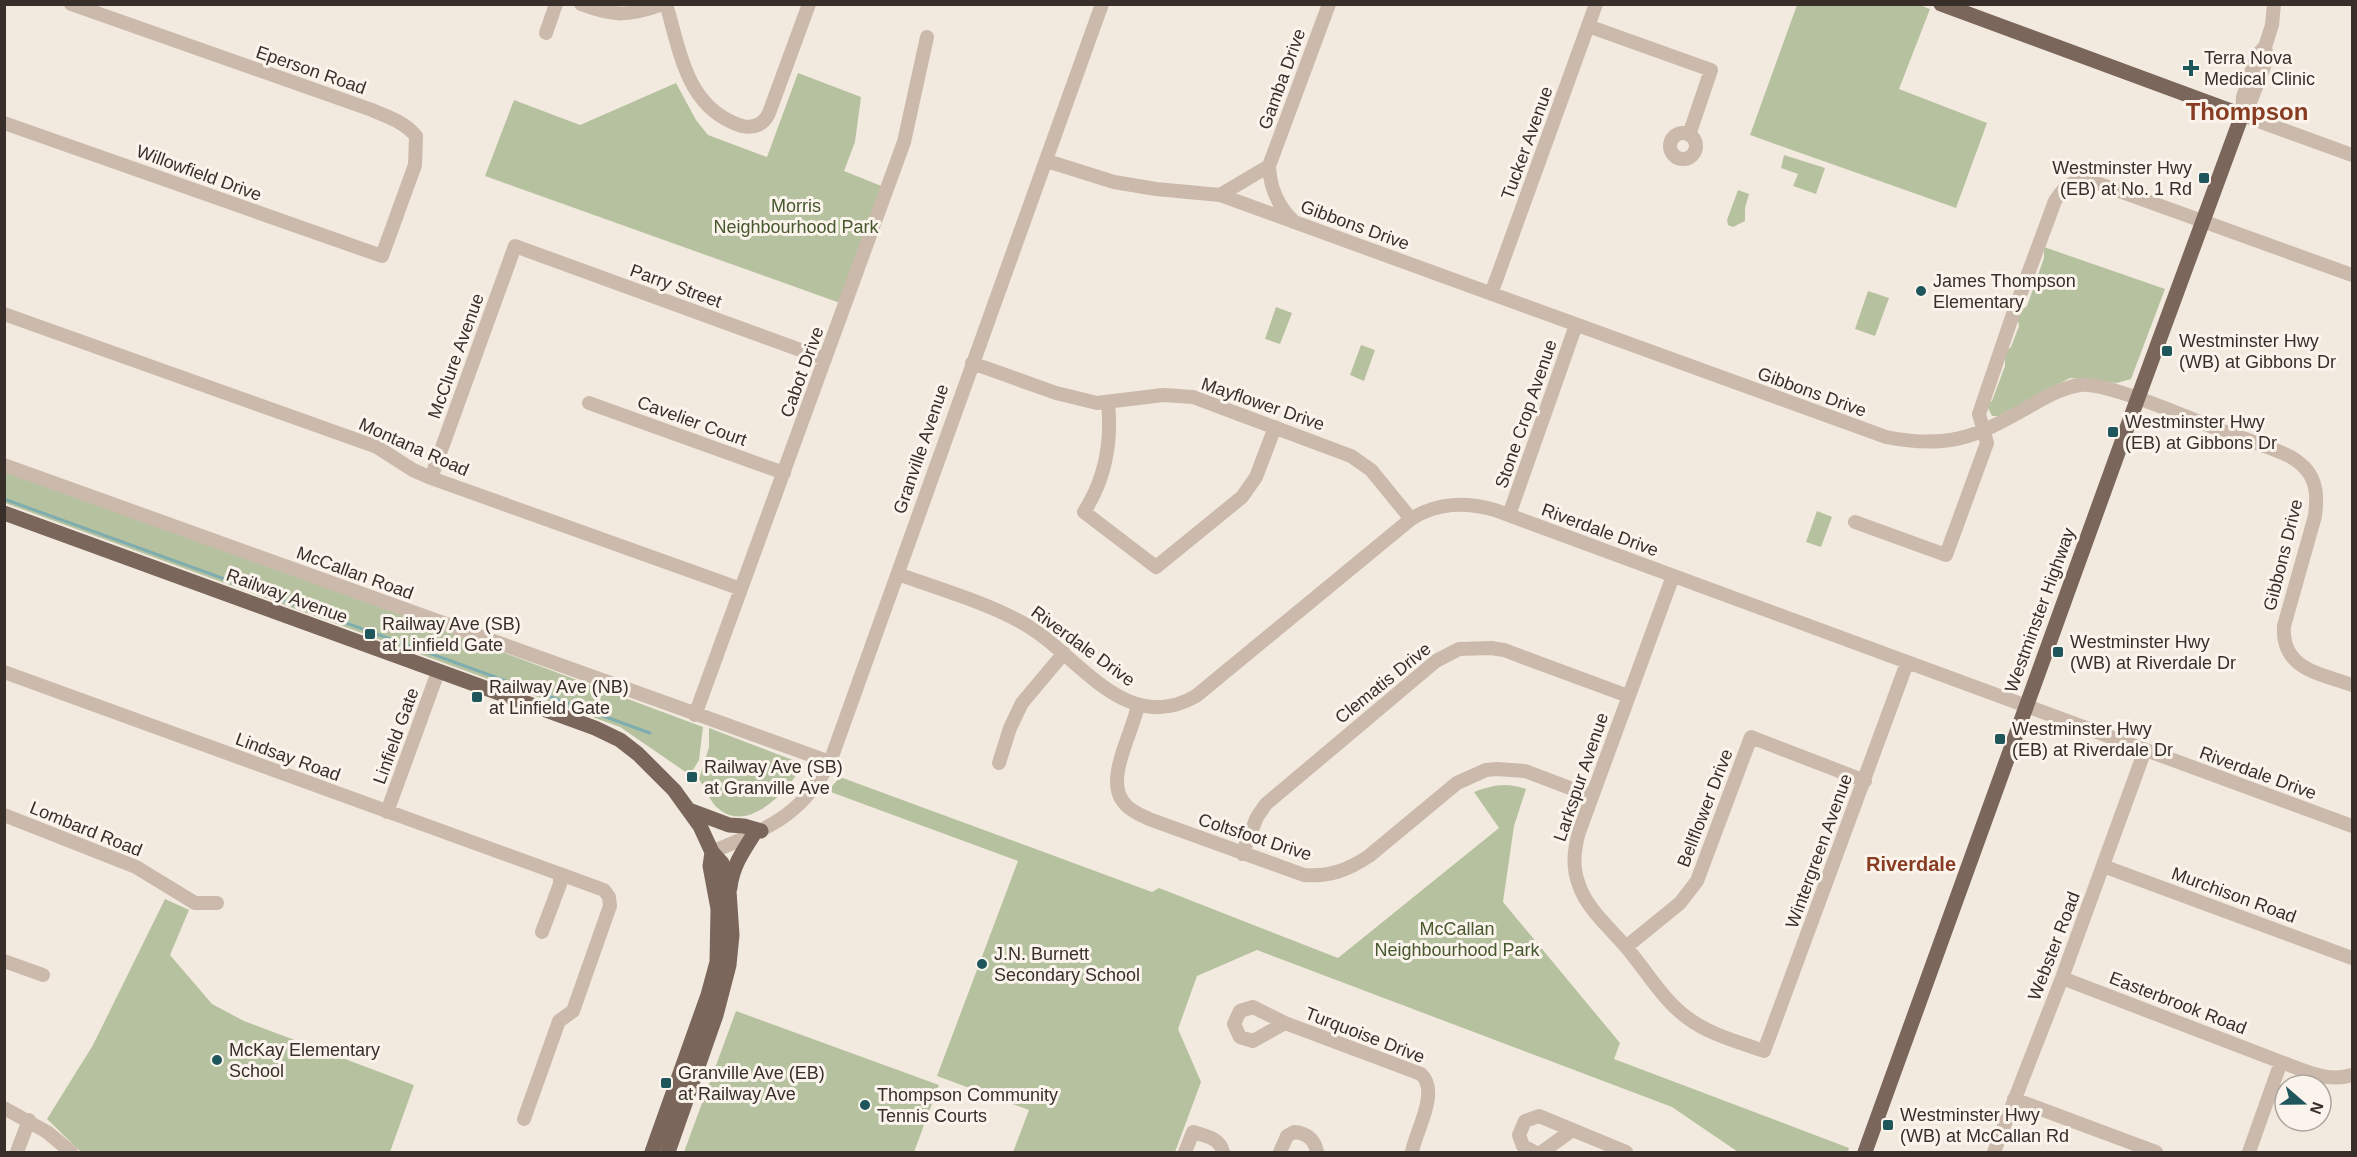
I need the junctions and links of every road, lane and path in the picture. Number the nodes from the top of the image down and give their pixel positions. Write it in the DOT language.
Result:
graph roads {
  1 [pos="71,4"];
  2 [pos="556,4"];
  3 [pos="582,4"];
  4 [pos="665,4"];
  5 [pos="809,4"];
  6 [pos="1102,4"];
  7 [pos="1329,4"];
  8 [pos="1941,4"];
  9 [pos="2274,4"];
  10 [pos="1592,6"];
  11 [pos="1588,26"];
  12 [pos="546,33"];
  13 [pos="927,37"];
  14 [pos="2242,115"];
  15 [pos="4,123"];
  16 [pos="1689,135"];
  17 [pos="2352,156"];
  18 [pos="1047,161"];
  19 [pos="1269,166"];
  20 [pos="1220,195"];
  21 [pos="2203,220"];
  22 [pos="1295,223"];
  23 [pos="514,246"];
  24 [pos="382,256"];
  25 [pos="2352,275"];
  26 [pos="1491,294"];
  27 [pos="4,314"];
  28 [pos="1576,325"];
  29 [pos="825,359"];
  30 [pos="972,363"];
  31 [pos="2137,399"];
  32 [pos="589,403"];
  33 [pos="1108,403"];
  34 [pos="1275,427"];
  35 [pos="1985,430"];
  36 [pos="4,465"];
  37 [pos="784,473"];
  38 [pos="431,478"];
  39 [pos="4,513"];
  40 [pos="1509,515"];
  41 [pos="1411,519"];
  42 [pos="1855,522"];
  43 [pos="898,574"];
  44 [pos="1673,576"];
  45 [pos="741,589"];
  46 [pos="1064,653"];
  47 [pos="1907,663"];
  48 [pos="4,672"];
  49 [pos="438,672"];
  50 [pos="2352,685"];
  51 [pos="1628,696"];
  52 [pos="1138,705"];
  53 [pos="2027,705"];
  54 [pos="695,715"];
  55 [pos="2145,750"];
  56 [pos="830,762"];
  57 [pos="999,763"];
  58 [pos="1865,781"];
  59 [pos="1591,796"];
  60 [pos="689,810"];
  61 [pos="387,812"];
  62 [pos="4,815"];
  63 [pos="2352,826"];
  64 [pos="758,832"];
  65 [pos="712,852"];
  66 [pos="1242,854"];
  67 [pos="2103,866"];
  68 [pos="560,875"];
  69 [pos="729,891"];
  70 [pos="217,903"];
  71 [pos="542,932"];
  72 [pos="1626,947"];
  73 [pos="2352,958"];
  74 [pos="4,961"];
  75 [pos="44,975"];
  76 [pos="2062,978"];
  77 [pos="1285,1023"];
  78 [pos="1764,1051"];
  79 [pos="2281,1062"];
  80 [pos="2352,1075"];
  81 [pos="2013,1099"];
  82 [pos="4,1108"];
  83 [pos="524,1119"];
  84 [pos="29,1120"];
  85 [pos="1571,1131"];
  86 [pos="17,1152"];
  87 [pos="71,1152"];
  88 [pos="652,1152"];
  89 [pos="668,1152"];
  90 [pos="1185,1152"];
  91 [pos="1223,1152"];
  92 [pos="1280,1152"];
  93 [pos="1317,1152"];
  94 [pos="1412,1152"];
  95 [pos="1534,1152"];
  96 [pos="1542,1152"];
  97 [pos="1626,1152"];
  98 [pos="1865,1152"];
  99 [pos="1994,1152"];
  100 [pos="2156,1152"];
  101 [pos="2248,1152"];
  1 -- 24 [label="street, Eperson Road"];
  2 -- 12 [label="street"];
  3 -- 4 [label="street"];
  4 -- 5 [label="street"];
  6 -- 18 [label="street, Granville Avenue"];
  7 -- 19 [label="street, Gamba Drive"];
  8 -- 14 [label="main road"];
  9 -- 14 [label="street, Westminster Highway"];
  10 -- 11 [label="street, Tucker Avenue"];
  11 -- 16 [label="street"];
  11 -- 26 [label="street, Tucker Avenue"];
  13 -- 29 [label="street, Cabot Drive"];
  14 -- 17 [label="street"];
  14 -- 21 [label="main road, Westminster Highway"];
  15 -- 24 [label="street, Willowfield Drive"];
  18 -- 20 [label="street, Gibbons Drive"];
  18 -- 30 [label="street, Granville Avenue"];
  19 -- 20 [label="street"];
  19 -- 22 [label="street, Gamba Drive"];
  20 -- 22 [label="street, Gibbons Drive"];
  21 -- 25 [label="street"];
  21 -- 31 [label="main road, Westminster Highway"];
  21 -- 35 [label="street"];
  22 -- 26 [label="street, Gibbons Drive"];
  23 -- 29 [label="street, Parry Street"];
  23 -- 38 [label="street, McClure Avenue"];
  26 -- 28 [label="street, Gibbons Drive"];
  27 -- 38 [label="street, Montana Road"];
  28 -- 35 [label="street, Gibbons Drive"];
  28 -- 40 [label="street, Stone Crop Avenue"];
  29 -- 37 [label="street, Cabot Drive"];
  30 -- 33 [label="street, Mayflower Drive"];
  30 -- 43 [label="street, Granville Avenue"];
  31 -- 35 [label="street, Gibbons Drive"];
  31 -- 50 [label="street, Gibbons Drive"];
  31 -- 53 [label="main road, Westminster Highway"];
  32 -- 37 [label="street, Cavelier Court"];
  33 -- 34 [label="street, Mayflower Drive"];
  33 -- 34 [label="street"];
  34 -- 41 [label="street, Mayflower Drive"];
  35 -- 42 [label="street"];
  36 -- 54 [label="street, McCallan Road"];
  37 -- 45 [label="street, Cabot Drive"];
  38 -- 45 [label="street, Montana Road"];
  39 -- 49 [label="main road, Railway Avenue"];
  40 -- 41 [label="street, Riverdale Drive"];
  40 -- 44 [label="street, Riverdale Drive"];
  41 -- 52 [label="street, Riverdale Drive"];
  43 -- 46 [label="street, Riverdale Drive"];
  43 -- 56 [label="street, Granville Avenue"];
  44 -- 47 [label="street, Riverdale Drive"];
  44 -- 51 [label="street, Larkspur Avenue"];
  45 -- 54 [label="street, Cabot Drive"];
  46 -- 52 [label="street, Riverdale Drive"];
  46 -- 57 [label="street"];
  47 -- 53 [label="street, Riverdale Drive"];
  47 -- 58 [label="street, Wintergreen Avenue"];
  48 -- 61 [label="street, Lindsay Road"];
  49 -- 60 [label="main road, Railway Avenue"];
  49 -- 61 [label="street, Linfield Gate"];
  51 -- 59 [label="street, Larkspur Avenue"];
  51 -- 66 [label="street, Clematis Drive"];
  52 -- 66 [label="street, Coltsfoot Drive"];
  53 -- 55 [label="street, Riverdale Drive"];
  53 -- 98 [label="main road, Westminster Highway"];
  54 -- 56 [label="street, McCallan Road"];
  55 -- 63 [label="street, Riverdale Drive"];
  55 -- 67 [label="street, Webster Road"];
  56 -- 64 [label="street, Granville Avenue"];
  58 -- 72 [label="street, Bellflower Drive"];
  58 -- 78 [label="street, Wintergreen Avenue"];
  59 -- 66 [label="street, Coltsfoot Drive"];
  59 -- 72 [label="street, Larkspur Avenue"];
  60 -- 64 [label="main road"];
  60 -- 65 [label="main road, Railway Avenue"];
  61 -- 68 [label="street, Lindsay Road"];
  62 -- 70 [label="street, Lombard Road"];
  64 -- 65 [label="street, Granville Avenue"];
  64 -- 69 [label="main road"];
  65 -- 69 [label="main road"];
  65 -- 88 [label="main road"];
  67 -- 73 [label="street, Murchison Road"];
  67 -- 76 [label="street, Webster Road"];
  68 -- 71 [label="street"];
  68 -- 83 [label="street, Lindsay Road"];
  69 -- 89 [label="main road"];
  72 -- 78 [label="street, Larkspur Avenue"];
  74 -- 75 [label="street"];
  76 -- 79 [label="street, Easterbrook Road"];
  76 -- 81 [label="street, Webster Road"];
  77 -- 94 [label="street, Turquoise Drive"];
  79 -- 80 [label="street, Easterbrook Road"];
  79 -- 101 [label="street"];
  81 -- 99 [label="street, Webster Road"];
  81 -- 100 [label="street"];
  82 -- 84 [label="street"];
  84 -- 86 [label="street"];
  84 -- 87 [label="street"];
  85 -- 95 [label="street"];
  85 -- 96 [label="street"];
  85 -- 97 [label="street"];
  90 -- 91 [label="street"];
  92 -- 93 [label="street"];
}
